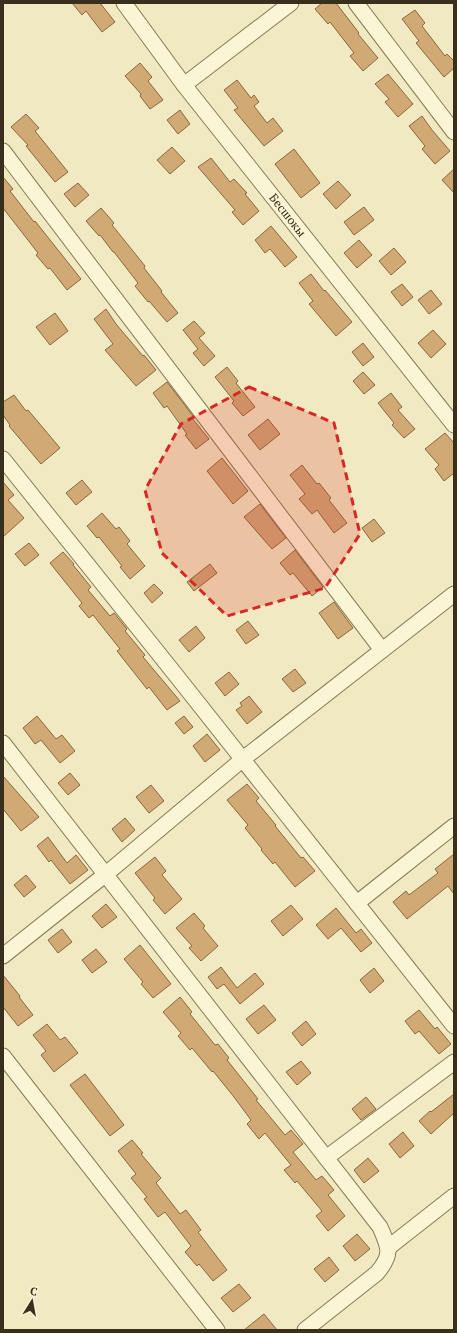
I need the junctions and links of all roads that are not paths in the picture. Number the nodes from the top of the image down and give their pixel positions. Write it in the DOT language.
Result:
graph roads {
  1 [pos="124,3"];
  2 [pos="291,3"];
  3 [pos="356,3"];
  4 [pos="184,85"];
  5 [pos="454,132"];
  6 [pos="3,151"];
  7 [pos="454,425"];
  8 [pos="3,459"];
  9 [pos="454,594"];
  10 [pos="382,650"];
  11 [pos="3,743"];
  12 [pos="243,759"];
  13 [pos="454,826"];
  14 [pos="106,874"];
  15 [pos="357,904"];
  16 [pos="3,956"];
  17 [pos="454,1026"];
  18 [pos="3,1056"];
  19 [pos="454,1062"];
  20 [pos="326,1158"];
  21 [pos="454,1196"];
  22 [pos="389,1247"];
  23 [pos="217,1330"];
  24 [pos="305,1330"];
  1 -- 4 [label="street, Бесшокы"];
  2 -- 4 [label="street"];
  3 -- 5 [label="street"];
  4 -- 7 [label="street, Бесшокы"];
  6 -- 10 [label="street"];
  8 -- 12 [label="street"];
  9 -- 10 [label="street"];
  10 -- 12 [label="street"];
  11 -- 14 [label="street"];
  12 -- 14 [label="street"];
  12 -- 15 [label="street"];
  13 -- 15 [label="street"];
  14 -- 16 [label="street"];
  14 -- 20 [label="street"];
  15 -- 17 [label="street"];
  18 -- 23 [label="street"];
  19 -- 20 [label="street"];
  20 -- 22 [label="street"];
  21 -- 22 [label="street"];
  22 -- 24 [label="street"];
}
